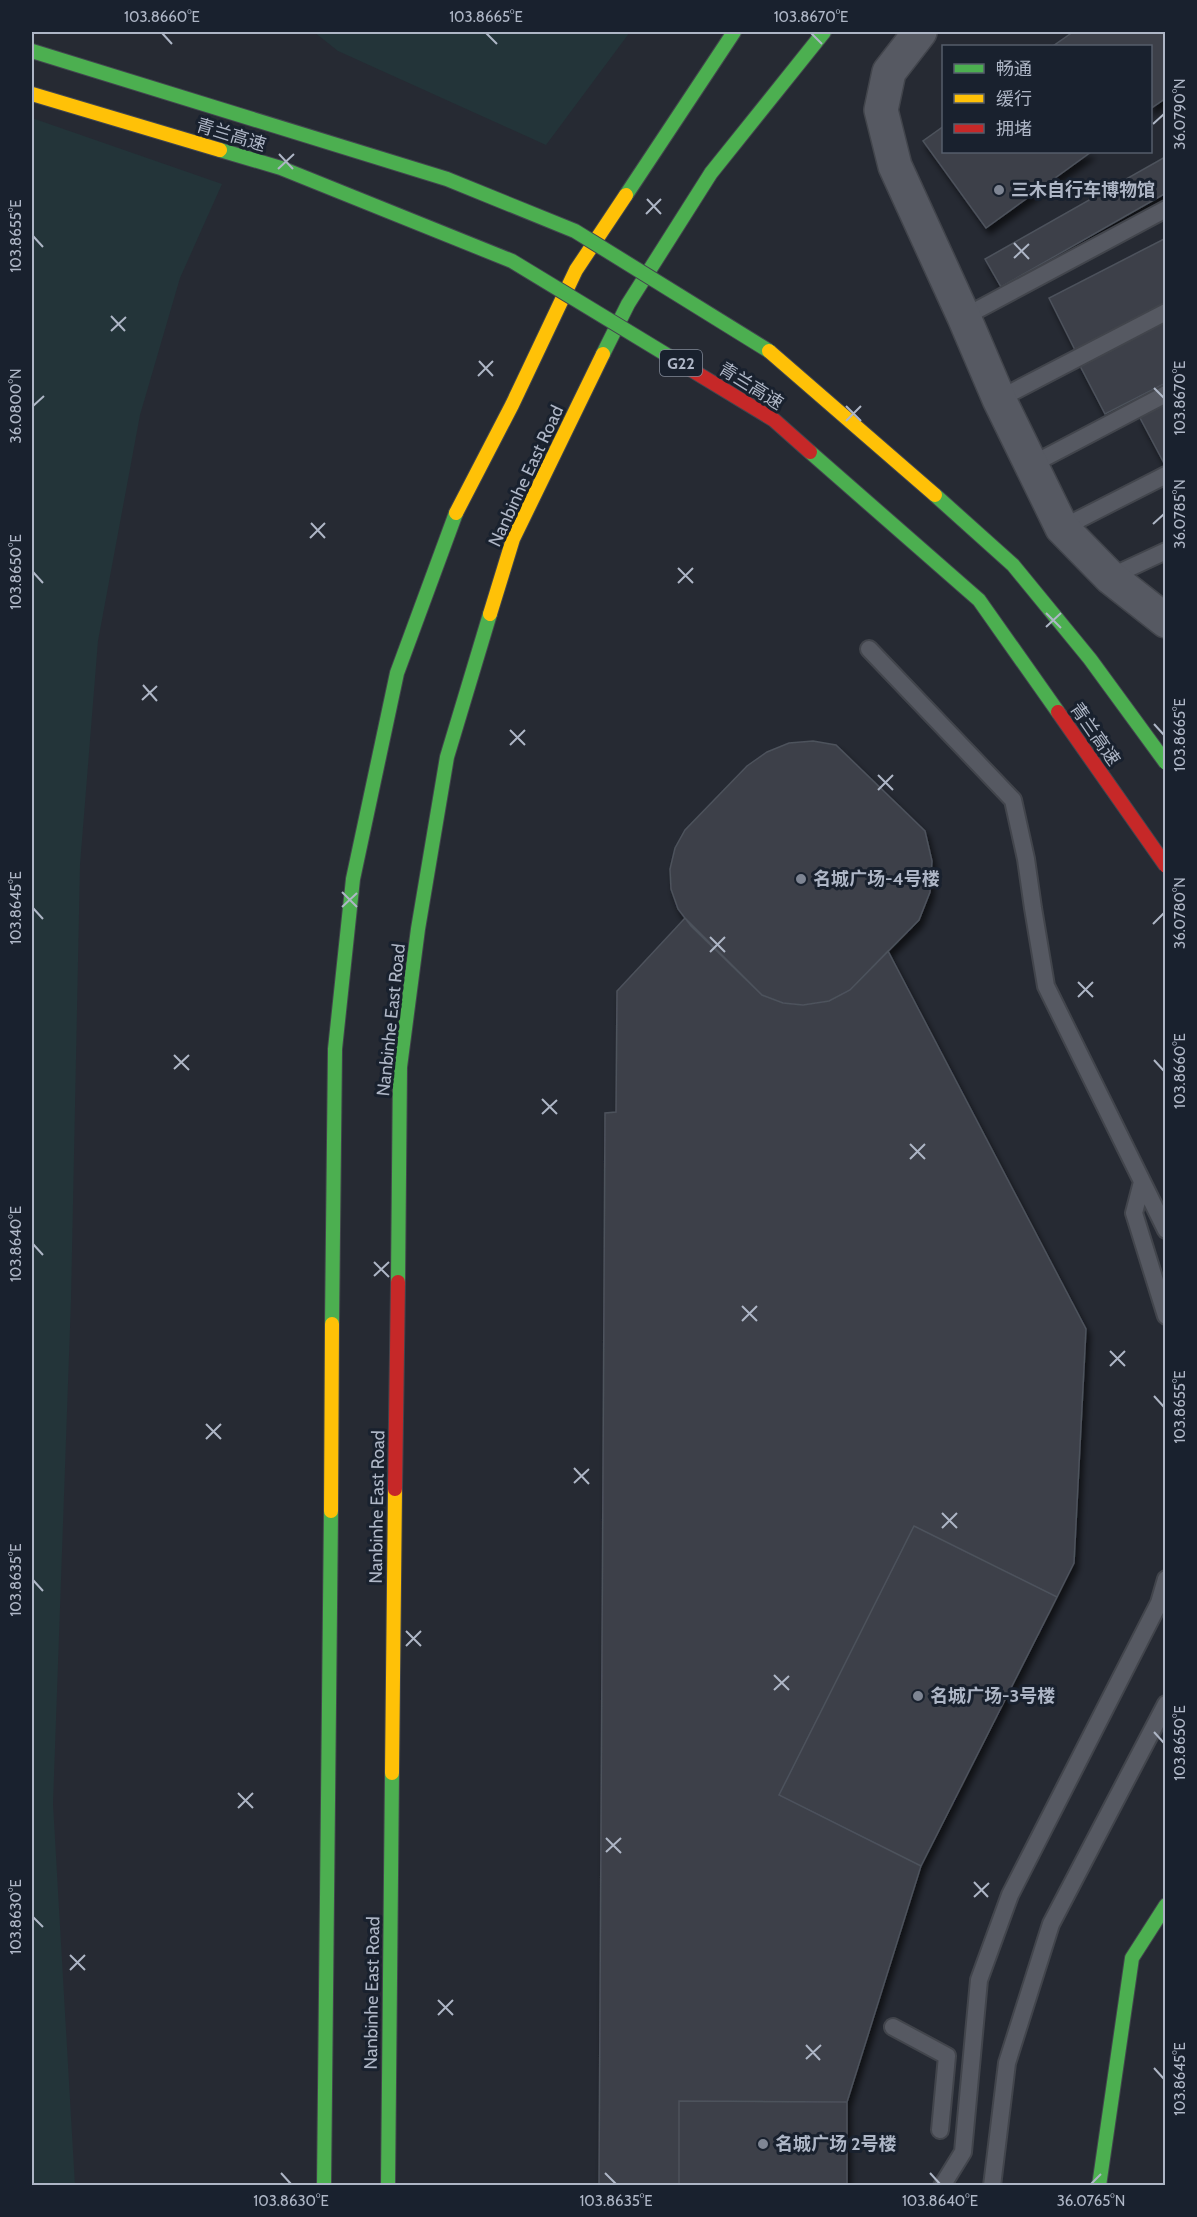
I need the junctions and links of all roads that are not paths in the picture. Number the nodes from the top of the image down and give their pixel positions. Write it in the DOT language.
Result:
graph roads {
  1 [pos="734,32"];
  2 [pos="824,32"];
  3 [pos="920,32"];
  4 [pos="32,51"];
  5 [pos="32,94"];
  6 [pos="1166,209"];
  7 [pos="1166,312"];
  8 [pos="964,317"];
  9 [pos="1166,394"];
  10 [pos="999,399"];
  11 [pos="1031,465"];
  12 [pos="1166,475"];
  13 [pos="1062,528"];
  14 [pos="1166,551"];
  15 [pos="1110,577"];
  16 [pos="1166,621"];
  17 [pos="869,649"];
  18 [pos="1166,763"];
  19 [pos="1166,866"];
  20 [pos="1142,1182"];
  21 [pos="1166,1230"];
  22 [pos="1166,1316"];
  23 [pos="1166,1580"];
  24 [pos="1166,1704"];
  25 [pos="1166,1905"];
  26 [pos="893,2027"];
  27 [pos="940,2130"];
  28 [pos="324,2186"];
  29 [pos="388,2186"];
  30 [pos="942,2186"];
  31 [pos="992,2186"];
  32 [pos="1099,2186"];
  1 -- 28 [label="main road"];
  2 -- 29 [label="main road, Nanbinhe East Road"];
  3 -- 8 [label="street"];
  4 -- 18 [label="main road, 青兰高速, bridge"];
  5 -- 19 [label="main road, 青兰高速 / G22, bridge"];
  6 -- 8 [label="lane"];
  7 -- 10 [label="lane"];
  8 -- 10 [label="street"];
  9 -- 11 [label="lane"];
  10 -- 11 [label="street"];
  11 -- 13 [label="street"];
  12 -- 13 [label="lane"];
  13 -- 15 [label="street"];
  14 -- 15 [label="lane"];
  15 -- 16 [label="street"];
  17 -- 20 [label="lane"];
  20 -- 21 [label="lane"];
  20 -- 22 [label="lane"];
  23 -- 30 [label="lane"];
  24 -- 31 [label="lane"];
  25 -- 32 [label="main road"];
  26 -- 27 [label="lane"];
}
